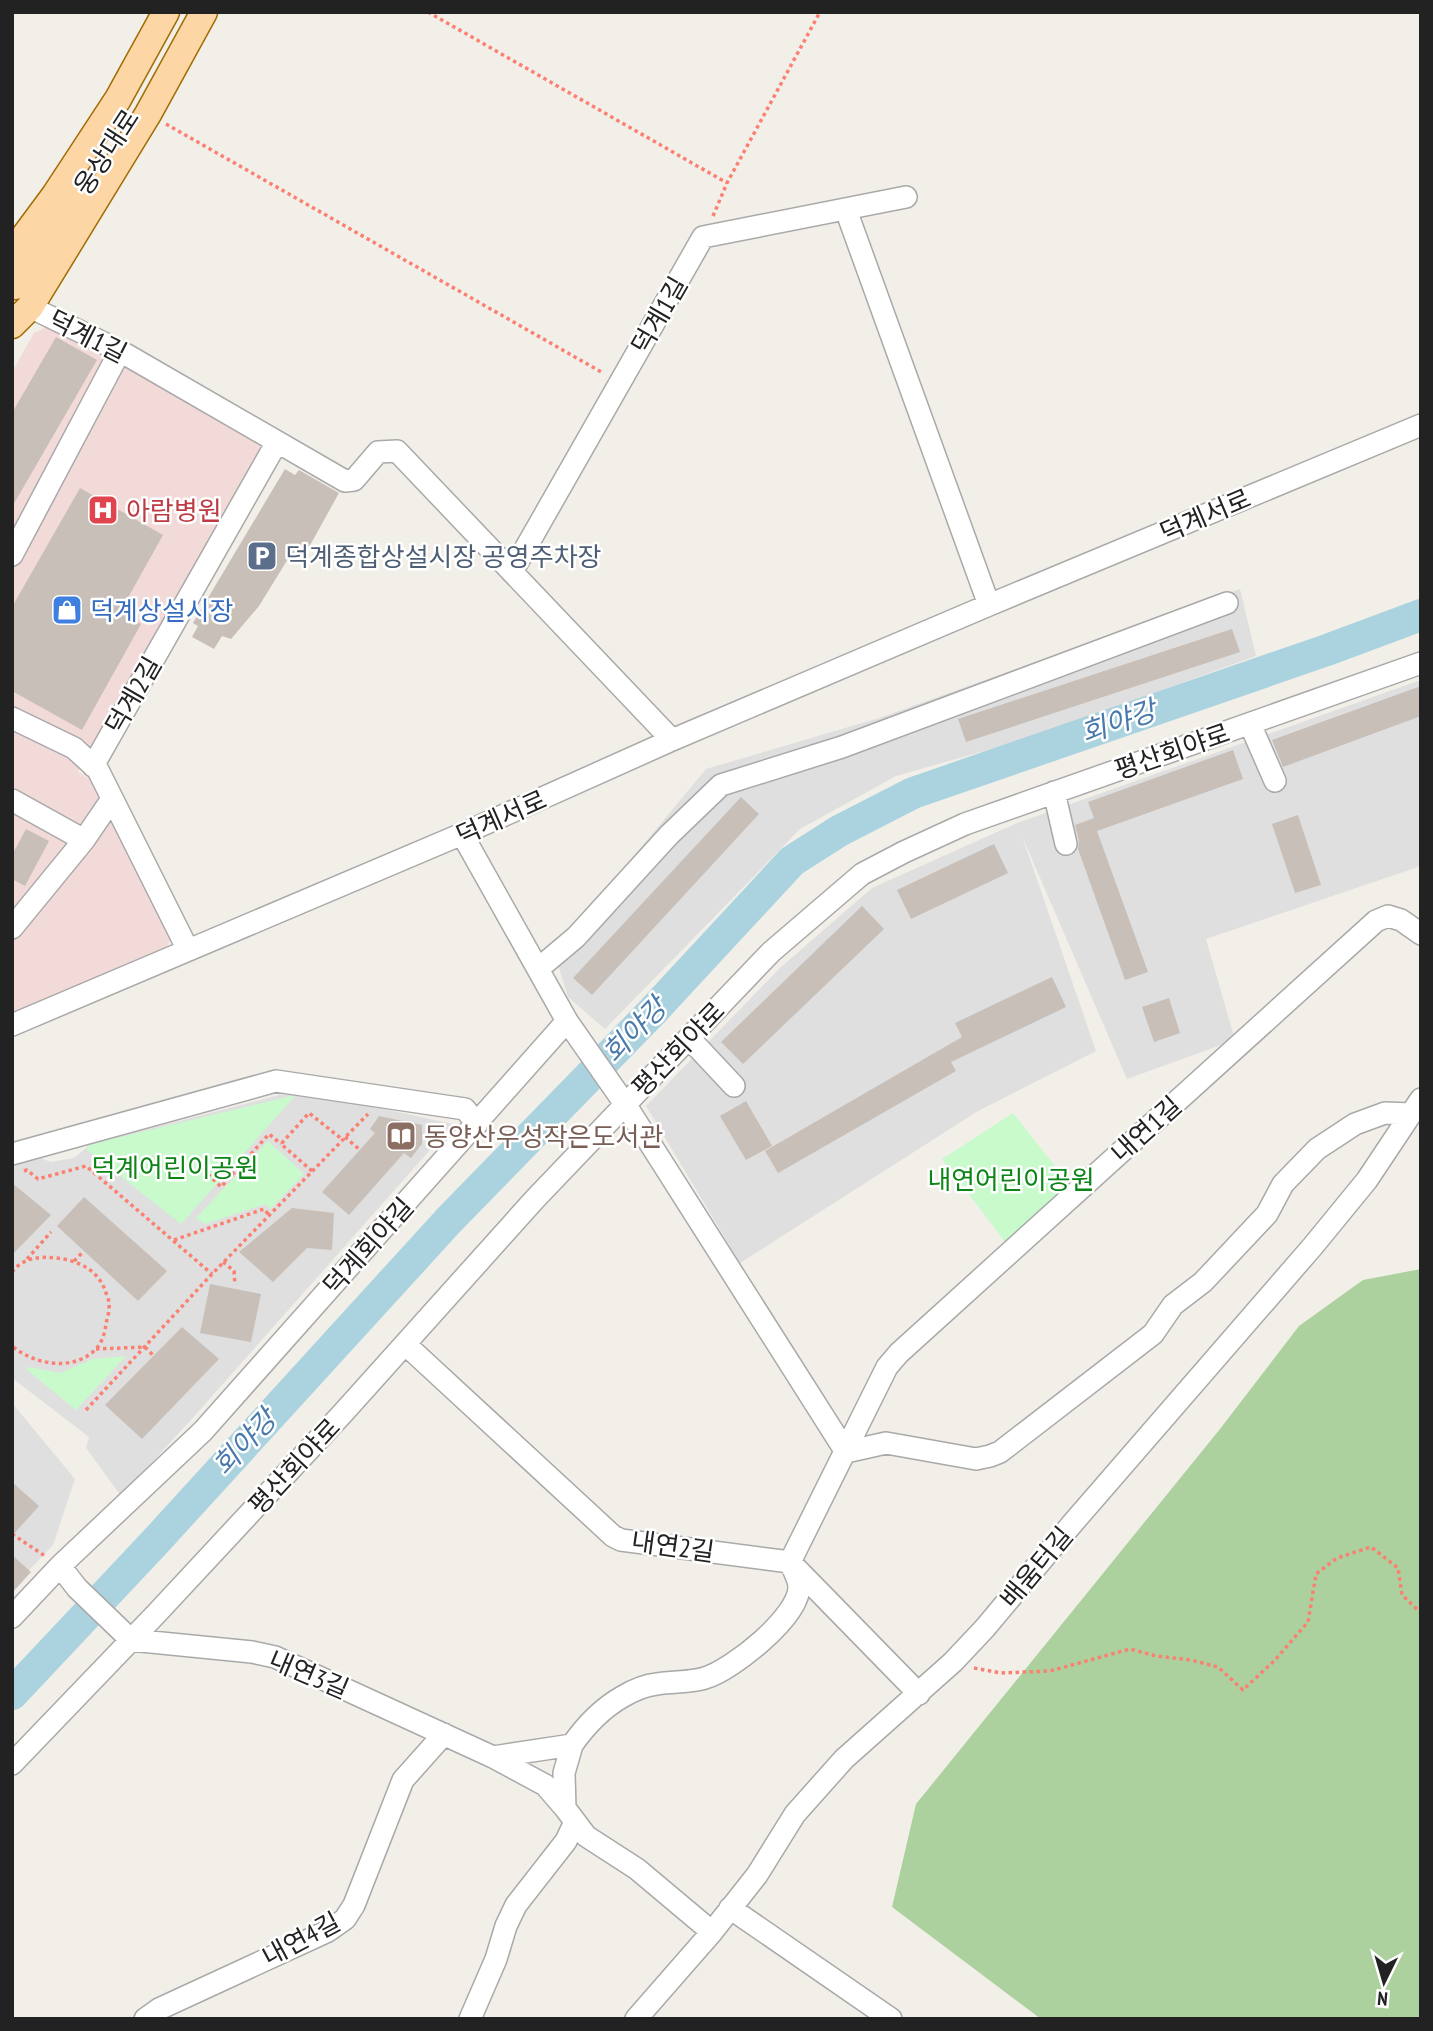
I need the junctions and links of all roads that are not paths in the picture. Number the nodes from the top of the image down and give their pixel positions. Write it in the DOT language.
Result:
graph roads {
  1 [pos="146,12"];
  2 [pos="166,12"];
  3 [pos="189,12"];
  4 [pos="204,12"];
  5 [pos="906,197"];
  6 [pos="846,210"];
  7 [pos="12,230"];
  8 [pos="12,253"];
  9 [pos="21,304"];
  10 [pos="12,337"];
  11 [pos="120,351"];
  12 [pos="1421,425"];
  13 [pos="277,442"];
  14 [pos="14,546"];
  15 [pos="512,572"];
  16 [pos="1227,603"];
  17 [pos="989,605"];
  18 [pos="1421,663"];
  19 [pos="12,718"];
  20 [pos="1250,724"];
  21 [pos="672,740"];
  22 [pos="93,766"];
  23 [pos="1275,781"];
  24 [pos="1054,792"];
  25 [pos="112,799"];
  26 [pos="12,800"];
  27 [pos="462,834"];
  28 [pos="84,840"];
  29 [pos="1066,844"];
  30 [pos="12,928"];
  31 [pos="1421,934"];
  32 [pos="188,950"];
  33 [pos="538,969"];
  34 [pos="12,1025"];
  35 [pos="573,1030"];
  36 [pos="689,1038"];
  37 [pos="734,1086"];
  38 [pos="625,1104"];
  39 [pos="1416,1107"];
  40 [pos="477,1124"];
  41 [pos="16,1163"];
  42 [pos="405,1344"];
  43 [pos="846,1452"];
  44 [pos="790,1562"];
  45 [pos="60,1566"];
  46 [pos="12,1617"];
  47 [pos="124,1634"];
  48 [pos="919,1694"];
  49 [pos="444,1734"];
  50 [pos="572,1745"];
  51 [pos="493,1757"];
  52 [pos="12,1764"];
  53 [pos="570,1815"];
  54 [pos="730,1908"];
  55 [pos="712,1932"];
  56 [pos="145,2019"];
  57 [pos="470,2019"];
  58 [pos="636,2019"];
  59 [pos="891,2019"];
  1 -- 7 [label="main road"];
  2 -- 8 [label="main road, 웅상대로"];
  3 -- 9 [label="main road, 웅상대로"];
  4 -- 9 [label="main road"];
  5 -- 6 [label="street"];
  6 -- 15 [label="street, 덕계1길"];
  6 -- 17 [label="street"];
  9 -- 10 [label="main road"];
  9 -- 11 [label="street, 덕계1길"];
  11 -- 13 [label="street, 덕계1길"];
  11 -- 14 [label="street"];
  12 -- 17 [label="street, 덕계서로"];
  13 -- 15 [label="street, 덕계1길"];
  13 -- 22 [label="street, 덕계2길"];
  15 -- 21 [label="street, 덕계1길"];
  16 -- 33 [label="street"];
  17 -- 21 [label="street, 덕계서로"];
  18 -- 20 [label="street, 평산회야로"];
  19 -- 22 [label="street, 덕계2길"];
  20 -- 23 [label="street"];
  20 -- 24 [label="street, 평산회야로"];
  21 -- 27 [label="street, 덕계서로"];
  22 -- 25 [label="street, 덕계2길"];
  24 -- 29 [label="street"];
  24 -- 36 [label="street, 평산회야로"];
  25 -- 28 [label="street"];
  25 -- 32 [label="street, 덕계2길"];
  26 -- 28 [label="street"];
  27 -- 32 [label="street, 덕계서로"];
  27 -- 33 [label="street"];
  28 -- 30 [label="street"];
  31 -- 43 [label="street, 내연1길"];
  32 -- 34 [label="street, 덕계서로"];
  33 -- 35 [label="street"];
  35 -- 38 [label="street"];
  35 -- 40 [label="street, 덕계회야길"];
  36 -- 37 [label="street"];
  36 -- 38 [label="street, 평산회야로"];
  38 -- 42 [label="street, 평산회야로"];
  38 -- 43 [label="street"];
  39 -- 43 [label="street"];
  39 -- 48 [label="street, 배움터길"];
  40 -- 41 [label="street"];
  40 -- 45 [label="street, 덕계회야길"];
  42 -- 44 [label="street, 내연2길"];
  42 -- 47 [label="street, 평산회야로"];
  43 -- 44 [label="street, 내연1길"];
  44 -- 48 [label="street"];
  44 -- 50 [label="street"];
  45 -- 46 [label="street, 덕계회야길"];
  45 -- 47 [label="street"];
  47 -- 49 [label="street, 내연3길"];
  47 -- 52 [label="street, 평산회야로"];
  48 -- 54 [label="street, 배움터길"];
  49 -- 51 [label="street, 내연3길"];
  49 -- 56 [label="street, 내연4길"];
  50 -- 51 [label="street"];
  50 -- 53 [label="street"];
  51 -- 53 [label="street, 내연3길"];
  53 -- 55 [label="street, 내연3길"];
  53 -- 57 [label="street"];
  54 -- 55 [label="street, 배움터길"];
  54 -- 59 [label="street"];
  55 -- 58 [label="street, 배움터길"];
}
